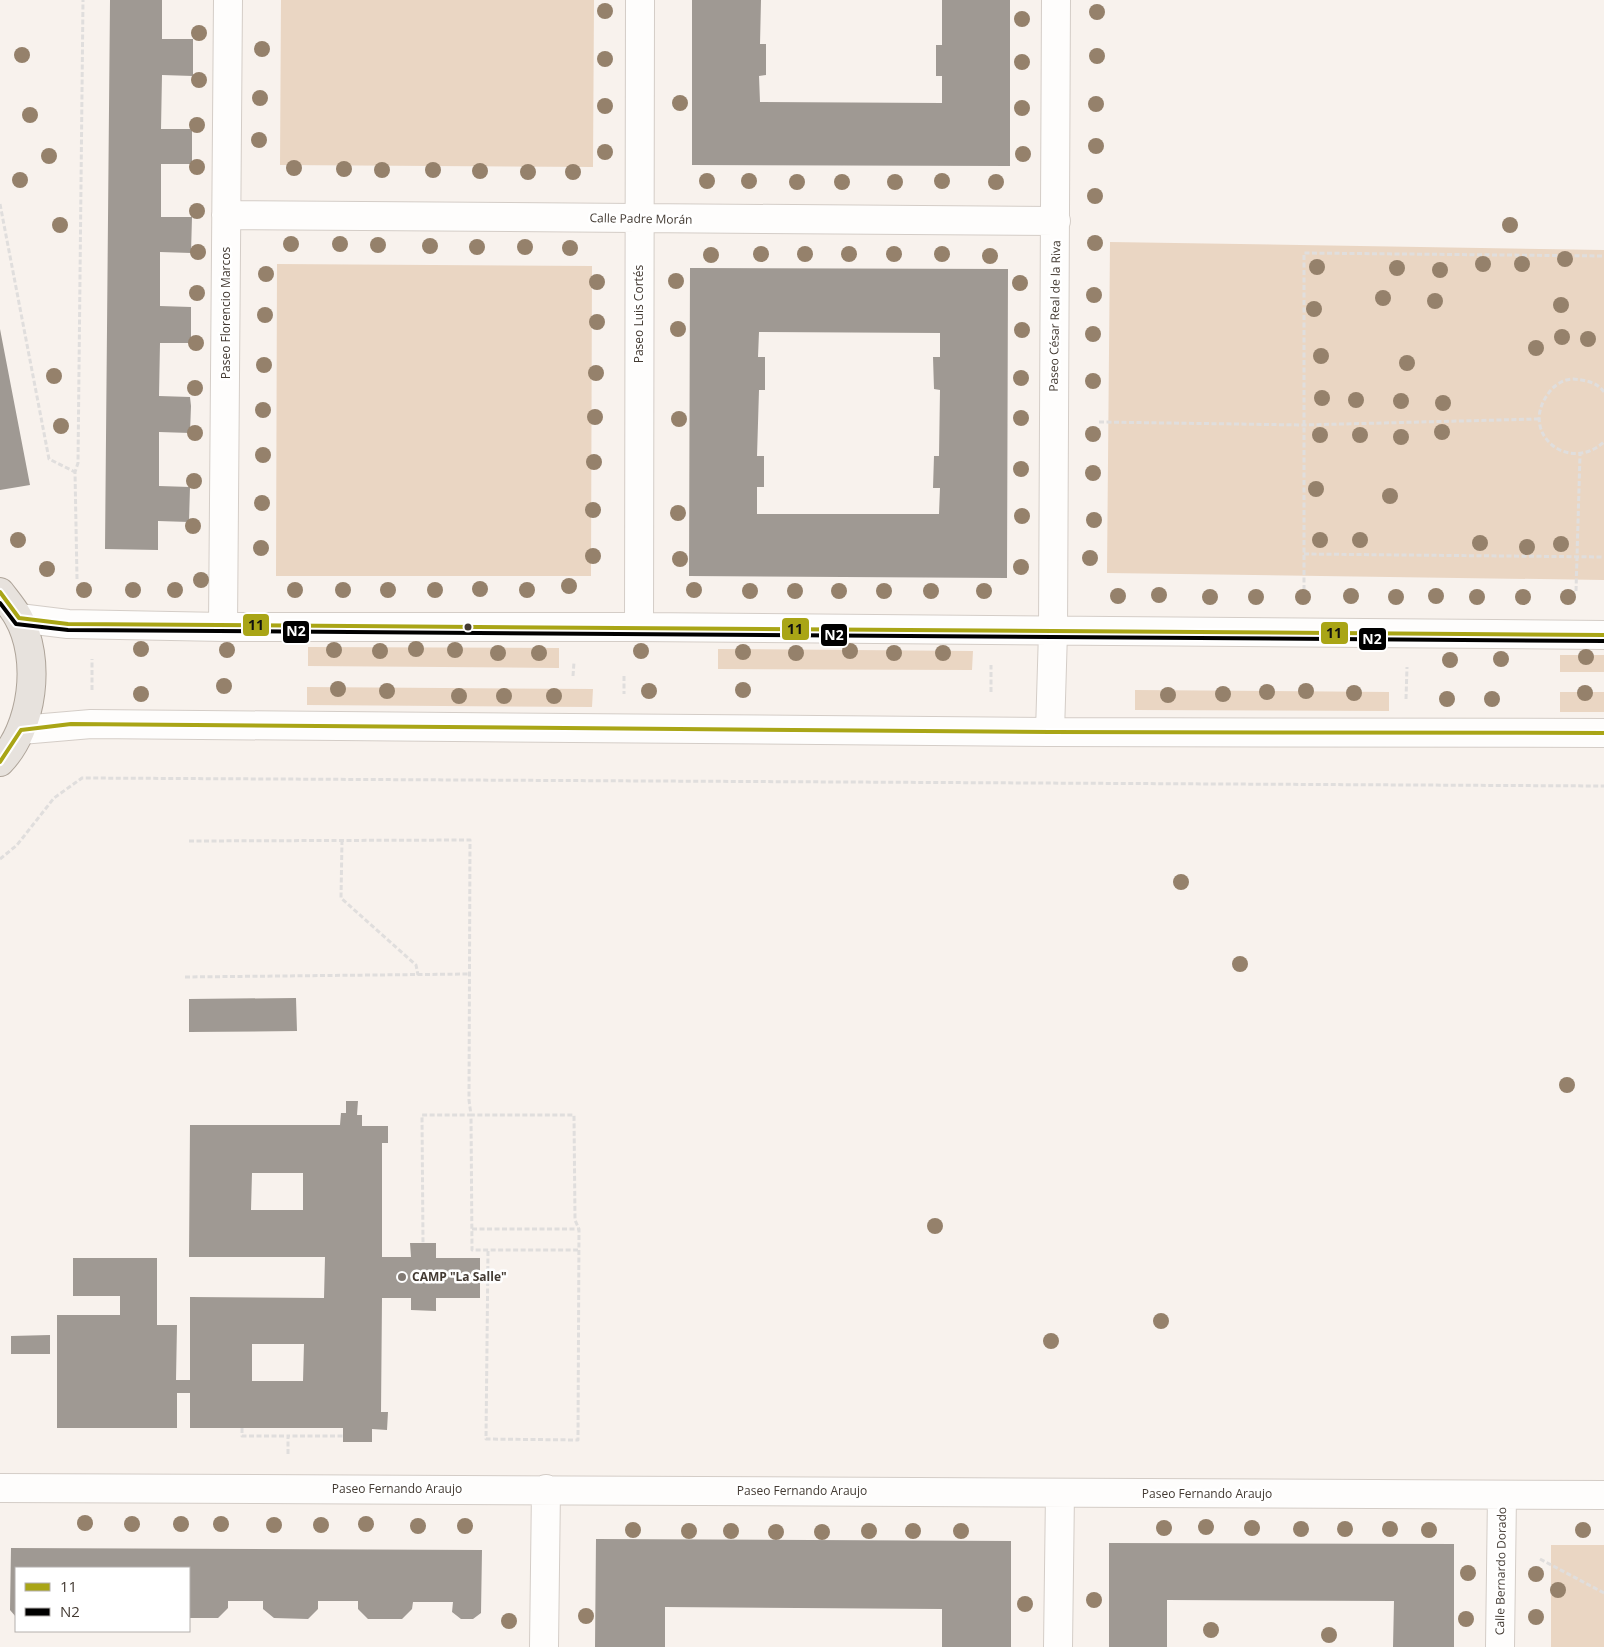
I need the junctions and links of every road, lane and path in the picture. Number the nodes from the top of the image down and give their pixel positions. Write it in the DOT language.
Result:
graph roads {
  1 [pos="83,0"];
  2 [pos="228,0"];
  3 [pos="640,0"];
  4 [pos="1056,0"];
  5 [pos="0,204"];
  6 [pos="226,215"];
  7 [pos="639,219"];
  8 [pos="1056,220"];
  9 [pos="1604,256"];
  10 [pos="1604,392"];
  11 [pos="1538,419"];
  12 [pos="1099,422"];
  13 [pos="1304,424"];
  14 [pos="1604,442"];
  15 [pos="1580,455"];
  16 [pos="75,472"];
  17 [pos="1304,554"];
  18 [pos="1577,557"];
  19 [pos="1604,557"];
  20 [pos="78,579"];
  21 [pos="1304,590"];
  22 [pos="1576,591"];
  23 [pos="0,592"];
  24 [pos="19,618"];
  25 [pos="224,627"];
  26 [pos="639,627"];
  27 [pos="1053,632"];
  28 [pos="1604,635"];
  29 [pos="92,655"];
  30 [pos="991,662"];
  31 [pos="1407,663"];
  32 [pos="991,692"];
  33 [pos="92,693"];
  34 [pos="1406,704"];
  35 [pos="21,730"];
  36 [pos="1050,732"];
  37 [pos="1604,733"];
  38 [pos="0,762"];
  39 [pos="1604,786"];
  40 [pos="342,840"];
  41 [pos="189,841"];
  42 [pos="0,859"];
  43 [pos="469,974"];
  44 [pos="418,975"];
  45 [pos="184,977"];
  46 [pos="471,1115"];
  47 [pos="472,1229"];
  48 [pos="579,1229"];
  49 [pos="423,1243"];
  50 [pos="578,1250"];
  51 [pos="488,1251"];
  52 [pos="242,1428"];
  53 [pos="288,1436"];
  54 [pos="343,1436"];
  55 [pos="288,1456"];
  56 [pos="0,1488"];
  57 [pos="546,1489"];
  58 [pos="1060,1492"];
  59 [pos="1502,1495"];
  60 [pos="1604,1495"];
  61 [pos="1540,1559"];
  62 [pos="1604,1593"];
  63 [pos="544,1647"];
  64 [pos="1058,1647"];
  65 [pos="1500,1647"];
  1 -- 16 [label="path"];
  2 -- 6 [label="street, Paseo Florencio Marcos"];
  3 -- 7 [label="street, Paseo Luis Cortés"];
  4 -- 8 [label="street, Paseo César Real de la Riva"];
  5 -- 16 [label="path"];
  6 -- 7 [label="street, Calle Padre Morán"];
  6 -- 25 [label="street, Paseo Florencio Marcos"];
  7 -- 8 [label="street, Calle Padre Morán"];
  7 -- 26 [label="street, Paseo Luis Cortés"];
  8 -- 27 [label="street, Paseo César Real de la Riva"];
  9 -- 13 [label="path"];
  10 -- 11 [label="path"];
  11 -- 13 [label="path"];
  11 -- 15 [label="path"];
  12 -- 13 [label="path"];
  13 -- 17 [label="path"];
  14 -- 15 [label="path"];
  15 -- 18 [label="path"];
  16 -- 20 [label="path"];
  17 -- 18 [label="path"];
  17 -- 21 [label="path"];
  18 -- 19 [label="path"];
  18 -- 22 [label="path"];
  23 -- 24 [label="main road"];
  24 -- 25 [label="street"];
  24 -- 35 [label="main road"];
  25 -- 26 [label="street"];
  26 -- 27 [label="street"];
  27 -- 28 [label="street"];
  27 -- 36 [label="street, Paseo César Real de la Riva"];
  29 -- 33 [label="path"];
  30 -- 32 [label="path"];
  31 -- 34 [label="path"];
  35 -- 36 [label="street"];
  35 -- 38 [label="main road"];
  36 -- 37 [label="street"];
  39 -- 42 [label="path"];
  40 -- 41 [label="path"];
  40 -- 43 [label="path"];
  40 -- 44 [label="path"];
  43 -- 44 [label="path"];
  43 -- 46 [label="path"];
  44 -- 45 [label="path"];
  46 -- 47 [label="path"];
  46 -- 48 [label="path"];
  46 -- 49 [label="path"];
  47 -- 48 [label="path"];
  47 -- 51 [label="path"];
  48 -- 50 [label="path"];
  50 -- 51 [label="path"];
  50 -- 51 [label="path"];
  52 -- 53 [label="path"];
  53 -- 54 [label="path"];
  53 -- 55 [label="path"];
  56 -- 57 [label="street, Paseo Fernando Araujo"];
  57 -- 58 [label="street, Paseo Fernando Araujo"];
  57 -- 63 [label="street"];
  58 -- 59 [label="street, Paseo Fernando Araujo"];
  58 -- 64 [label="street"];
  59 -- 60 [label="street, Paseo Fernando Araujo"];
  59 -- 65 [label="street, Calle Bernardo Dorado"];
  61 -- 62 [label="path"];
}
